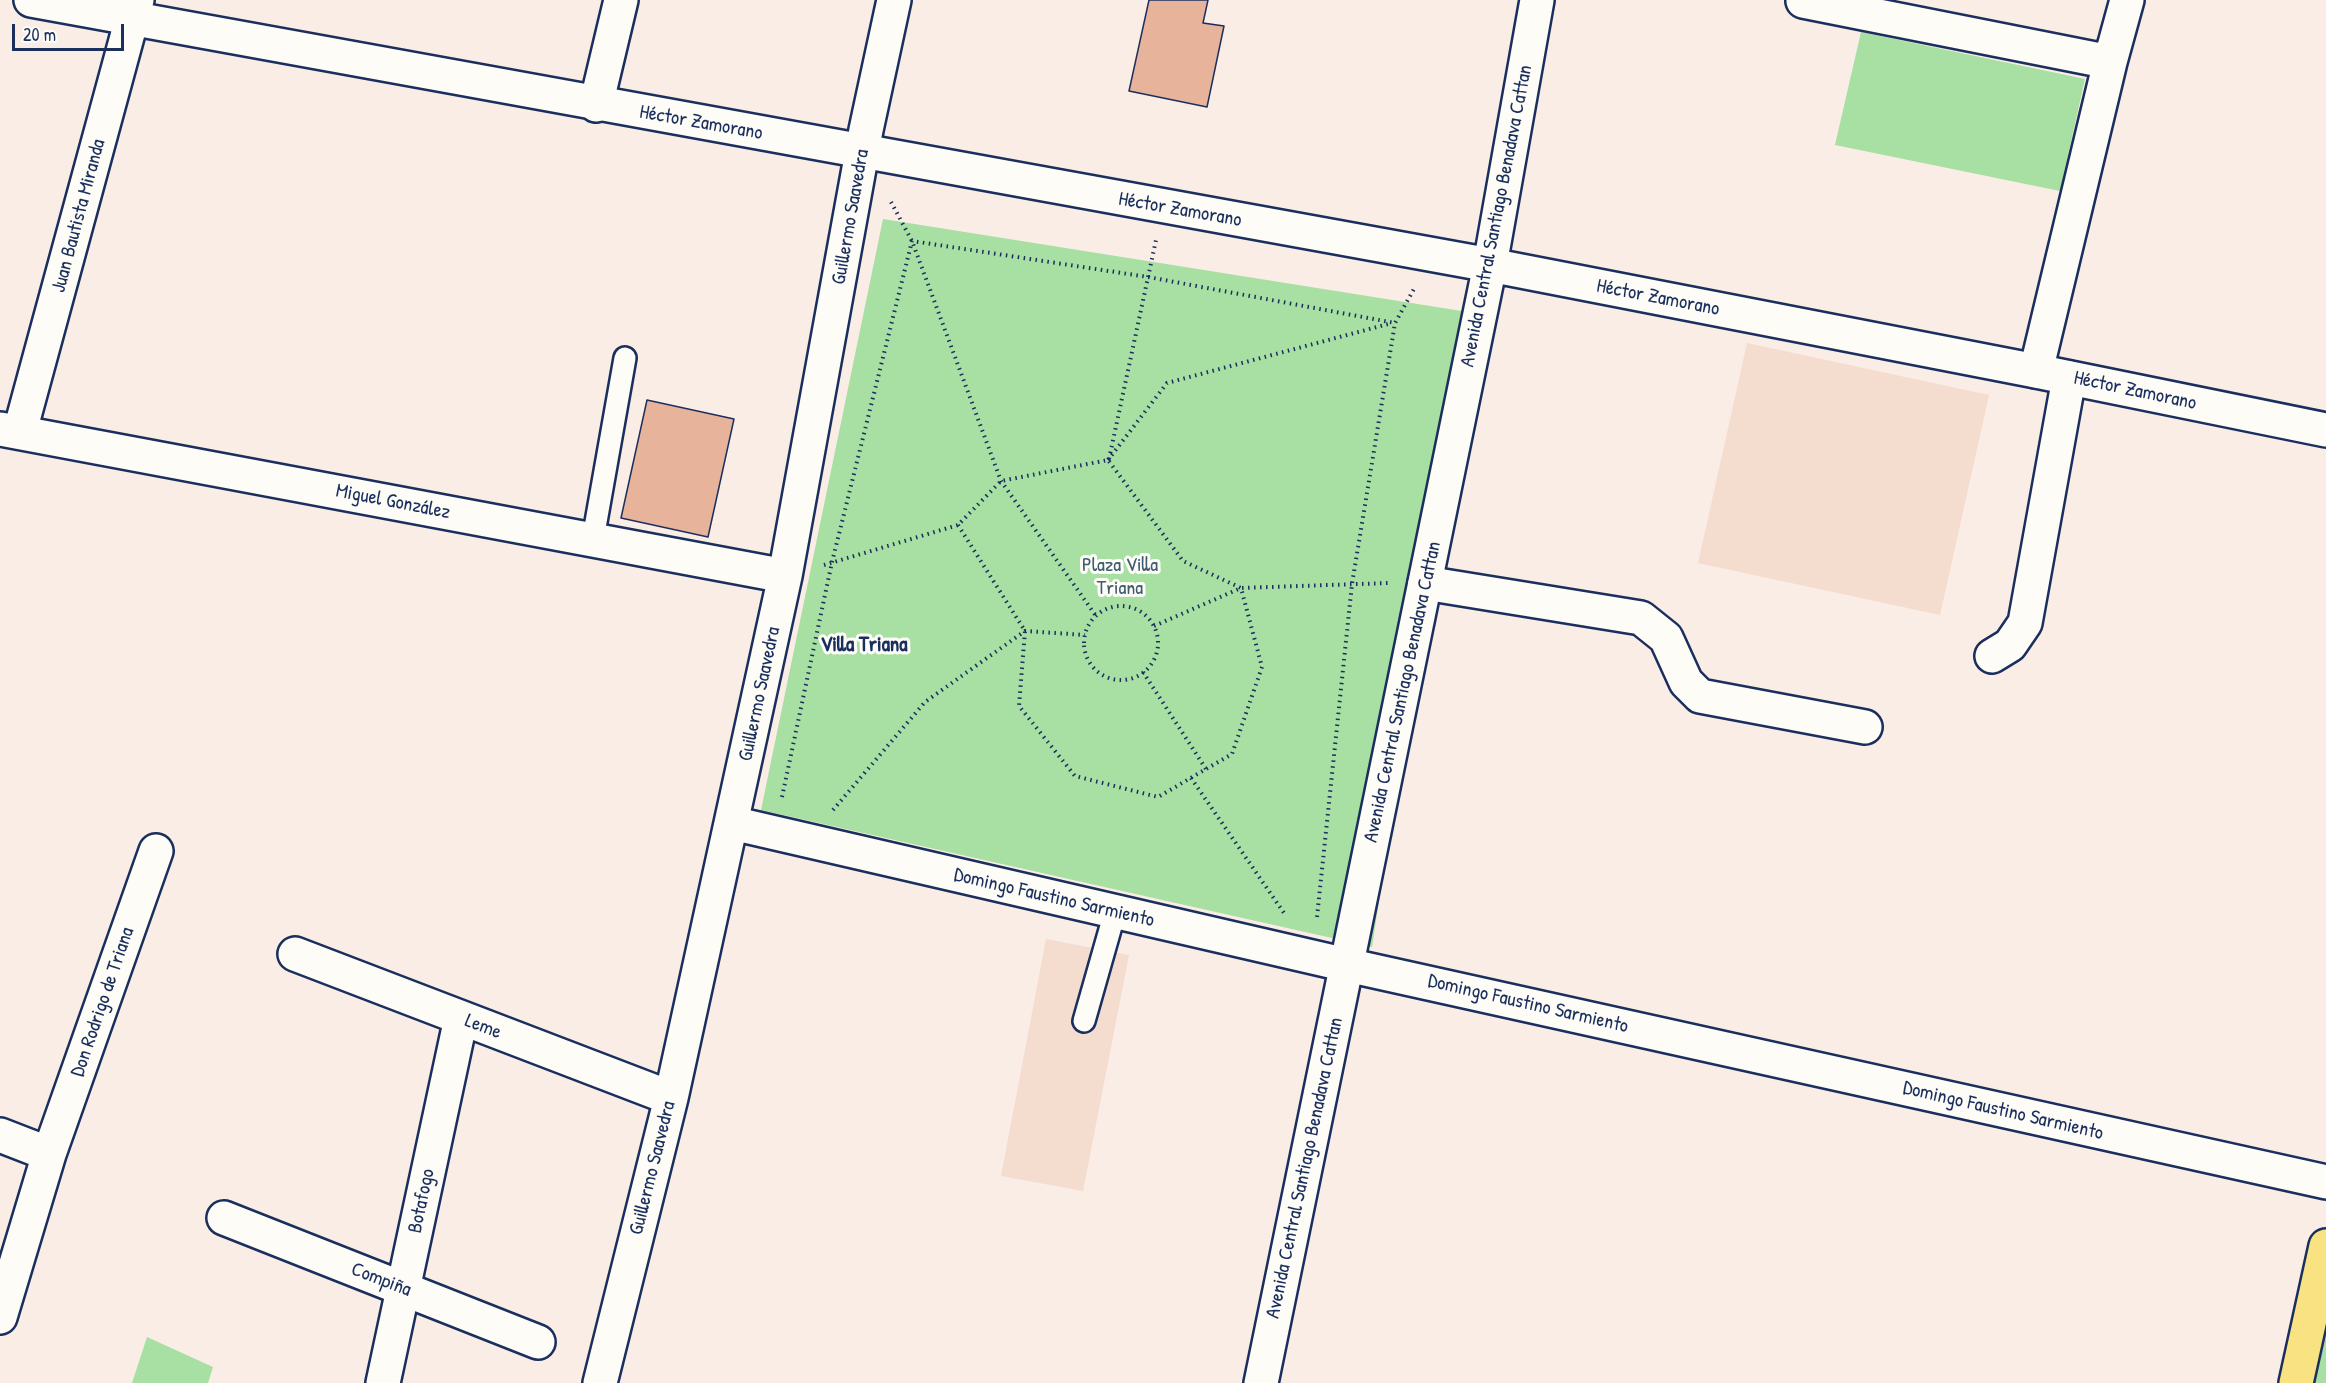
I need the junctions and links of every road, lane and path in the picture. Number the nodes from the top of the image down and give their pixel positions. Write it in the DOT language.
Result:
graph roads {
  1 [pos="31,0"];
  2 [pos="621,0"];
  3 [pos="894,0"];
  4 [pos="1537,0"];
  5 [pos="2127,0"];
  6 [pos="1803,1"];
  7 [pos="135,8"];
  8 [pos="2109,62"];
  9 [pos="596,105"];
  10 [pos="863,151"];
  11 [pos="890,201"];
  12 [pos="1163,207"];
  13 [pos="912,241"];
  14 [pos="1490,265"];
  15 [pos="1148,277"];
  16 [pos="1395,323"];
  17 [pos="625,358"];
  18 [pos="2036,371"];
  19 [pos="2069,378"];
  20 [pos="10,430"];
  21 [pos="2326,430"];
  22 [pos="1108,460"];
  23 [pos="1001,481"];
  24 [pos="958,525"];
  25 [pos="593,539"];
  26 [pos="832,562"];
  27 [pos="785,576"];
  28 [pos="1425,583"];
  29 [pos="1352,584"];
  30 [pos="1241,588"];
  31 [pos="1096,616"];
  32 [pos="1154,626"];
  33 [pos="1025,631"];
  34 [pos="1084,635"];
  35 [pos="1992,656"];
  36 [pos="1143,672"];
  37 [pos="1865,727"];
  38 [pos="1206,769"];
  39 [pos="1191,778"];
  40 [pos="782,794"];
  41 [pos="792,798"];
  42 [pos="831,813"];
  43 [pos="732,823"];
  44 [pos="774,833"];
  45 [pos="156,851"];
  46 [pos="1115,912"];
  47 [pos="295,954"];
  48 [pos="1313,956"];
  49 [pos="1347,965"];
  50 [pos="461,1018"];
  51 [pos="1084,1022"];
  52 [pos="671,1098"];
  53 [pos="0,1135"];
  54 [pos="49,1154"];
  55 [pos="2326,1182"];
  56 [pos="224,1218"];
  57 [pos="2326,1246"];
  58 [pos="403,1288"];
  59 [pos="0,1317"];
  60 [pos="538,1342"];
  61 [pos="383,1383"];
  62 [pos="600,1383"];
  63 [pos="1261,1383"];
  64 [pos="2296,1383"];
  1 -- 7 [label="street, Héctor Zamorano"];
  2 -- 9 [label="street"];
  3 -- 10 [label="street, Guillermo Saavedra"];
  4 -- 14 [label="street, Avenida Central Santiago Benadava Cattan"];
  5 -- 8 [label="street"];
  6 -- 8 [label="street"];
  7 -- 9 [label="street, Héctor Zamorano"];
  7 -- 20 [label="street, Juan Bautista Miranda"];
  8 -- 18 [label="street"];
  9 -- 10 [label="street, Héctor Zamorano"];
  10 -- 12 [label="street, Héctor Zamorano"];
  10 -- 27 [label="street, Guillermo Saavedra"];
  11 -- 13 [label="path"];
  12 -- 14 [label="street, Héctor Zamorano"];
  12 -- 15 [label="path"];
  13 -- 15 [label="path"];
  13 -- 23 [label="path"];
  13 -- 26 [label="path"];
  14 -- 18 [label="street, Héctor Zamorano"];
  14 -- 28 [label="street, Avenida Central Santiago Benadava Cattan"];
  15 -- 16 [label="path"];
  15 -- 22 [label="path"];
  16 -- 22 [label="path"];
  16 -- 29 [label="path"];
  17 -- 25 [label="lane"];
  18 -- 19 [label="street, Héctor Zamorano"];
  19 -- 21 [label="street, Héctor Zamorano"];
  19 -- 35 [label="street"];
  20 -- 25 [label="street, Miguel González"];
  22 -- 23 [label="path"];
  22 -- 30 [label="path"];
  23 -- 24 [label="path"];
  23 -- 31 [label="path"];
  24 -- 26 [label="path"];
  24 -- 33 [label="path"];
  25 -- 27 [label="street, Miguel González"];
  26 -- 27 [label="path"];
  26 -- 40 [label="path"];
  27 -- 43 [label="street, Guillermo Saavedra"];
  28 -- 29 [label="path"];
  28 -- 37 [label="street"];
  28 -- 49 [label="street, Avenida Central Santiago Benadava Cattan"];
  29 -- 30 [label="path"];
  29 -- 48 [label="path"];
  30 -- 32 [label="path"];
  30 -- 38 [label="path"];
  31 -- 32 [label="path"];
  31 -- 34 [label="path"];
  32 -- 36 [label="path"];
  33 -- 34 [label="path"];
  33 -- 39 [label="path"];
  33 -- 42 [label="path"];
  34 -- 36 [label="path"];
  36 -- 38 [label="path"];
  38 -- 39 [label="path"];
  39 -- 48 [label="path"];
  40 -- 41 [label="path"];
  40 -- 44 [label="path"];
  43 -- 44 [label="street, Domingo Faustino Sarmiento"];
  43 -- 52 [label="street, Guillermo Saavedra"];
  44 -- 46 [label="street, Domingo Faustino Sarmiento"];
  45 -- 54 [label="street, Don Rodrigo de Triana"];
  46 -- 48 [label="street, Domingo Faustino Sarmiento"];
  46 -- 51 [label="lane"];
  47 -- 50 [label="street, Leme"];
  48 -- 49 [label="street, Domingo Faustino Sarmiento"];
  49 -- 55 [label="street, Domingo Faustino Sarmiento"];
  49 -- 63 [label="street, Avenida Central Santiago Benadava Cattan"];
  50 -- 52 [label="street, Leme"];
  50 -- 58 [label="street, Botafogo"];
  52 -- 62 [label="street, Guillermo Saavedra"];
  53 -- 54 [label="street"];
  54 -- 59 [label="street, Don Rodrigo de Triana"];
  56 -- 58 [label="street, Compiña"];
  57 -- 64 [label="main road"];
  58 -- 60 [label="street, Compiña"];
  58 -- 61 [label="street, Botafogo"];
}
